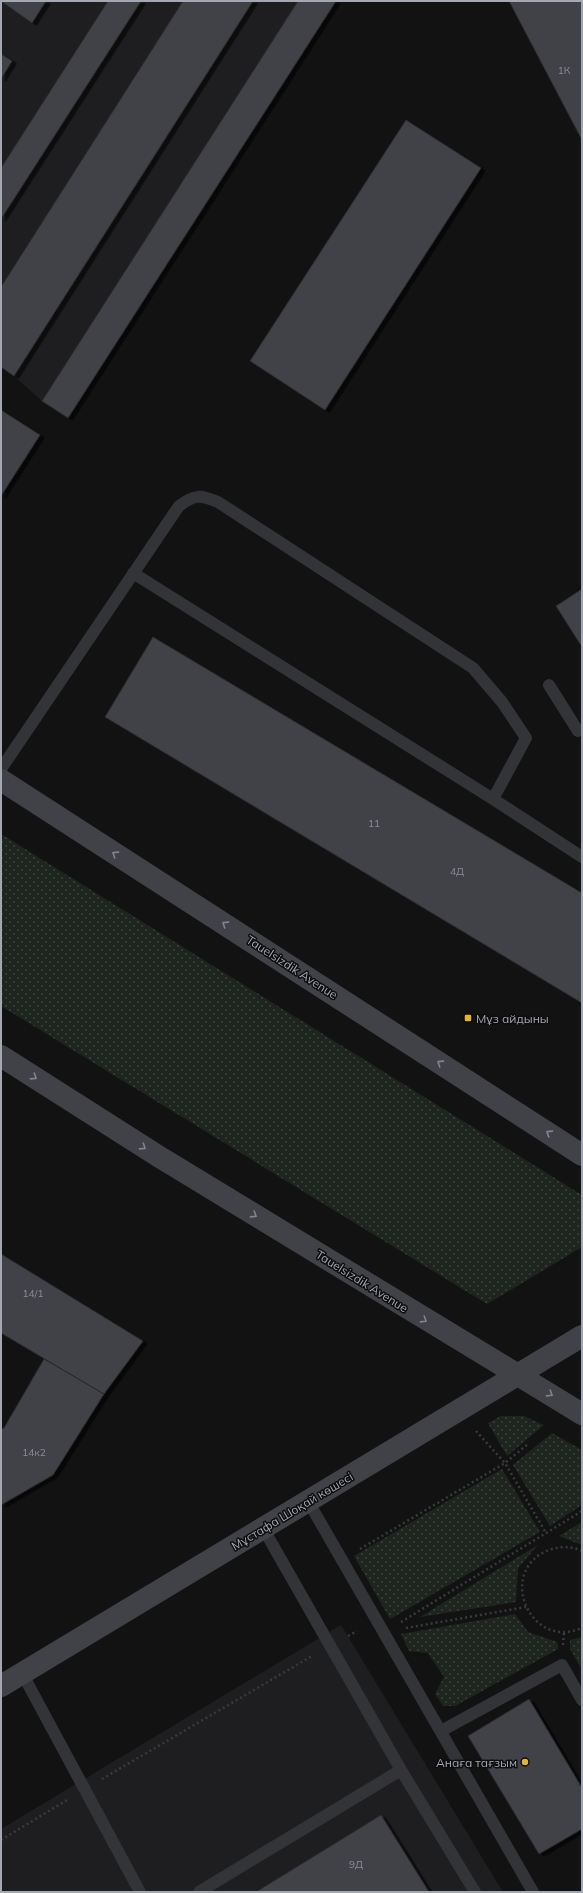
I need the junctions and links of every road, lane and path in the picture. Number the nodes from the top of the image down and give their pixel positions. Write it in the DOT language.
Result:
graph roads {
  1 [pos="133,573"];
  2 [pos="549,685"];
  3 [pos="582,729"];
  4 [pos="1,769"];
  5 [pos="1,780"];
  6 [pos="493,799"];
  7 [pos="582,857"];
  8 [pos="1,1056"];
  9 [pos="582,1155"];
  10 [pos="582,1336"];
  11 [pos="518,1374"];
  12 [pos="582,1414"];
  13 [pos="476,1430"];
  14 [pos="528,1444"];
  15 [pos="505,1463"];
  16 [pos="308,1501"];
  17 [pos="582,1511"];
  18 [pos="263,1528"];
  19 [pos="546,1533"];
  20 [pos="582,1551"];
  21 [pos="342,1559"];
  22 [pos="526,1607"];
  23 [pos="377,1620"];
  24 [pos="582,1628"];
  25 [pos="384,1632"];
  26 [pos="330,1645"];
  27 [pos="22,1673"];
  28 [pos="1,1686"];
  29 [pos="582,1700"];
  30 [pos="441,1732"];
  31 [pos="401,1770"];
  32 [pos="85,1789"];
  33 [pos="1,1840"];
  34 [pos="140,1892"];
  35 [pos="199,1892"];
  36 [pos="475,1892"];
  37 [pos="533,1892"];
  1 -- 4 [label="lane"];
  1 -- 6 [label="lane"];
  1 -- 6 [label="lane"];
  2 -- 3 [label="lane"];
  9 -- 5 [label="street, Tauelsizdik Avenue, one-way"];
  6 -- 7 [label="lane"];
  8 -- 11 [label="street, Tauelsizdik Avenue, one-way"];
  10 -- 11 [label="street, Мұстафа Шоқай көшесі"];
  11 -- 12 [label="street, Tauelsizdik Avenue, one-way"];
  11 -- 16 [label="street, Мұстафа Шоқай көшесі"];
  13 -- 15 [label="path"];
  14 -- 15 [label="path"];
  15 -- 19 [label="path"];
  15 -- 21 [label="path"];
  16 -- 18 [label="street, Мұстафа Шоқай көшесі"];
  16 -- 21 [label="lane"];
  17 -- 19 [label="path"];
  18 -- 26 [label="lane"];
  18 -- 27 [label="street, Мұстафа Шоқай көшесі"];
  19 -- 25 [label="path"];
  20 -- 22 [label="path"];
  21 -- 23 [label="lane"];
  22 -- 24 [label="path"];
  22 -- 25 [label="path"];
  23 -- 25 [label="lane"];
  23 -- 26 [label="path"];
  25 -- 30 [label="lane"];
  26 -- 31 [label="lane"];
  26 -- 32 [label="path"];
  27 -- 28 [label="street, Мұстафа Шоқай көшесі"];
  27 -- 32 [label="lane"];
  29 -- 30 [label="lane"];
  30 -- 37 [label="lane"];
  31 -- 35 [label="lane"];
  31 -- 36 [label="lane"];
  32 -- 33 [label="path"];
  32 -- 34 [label="lane"];
}
